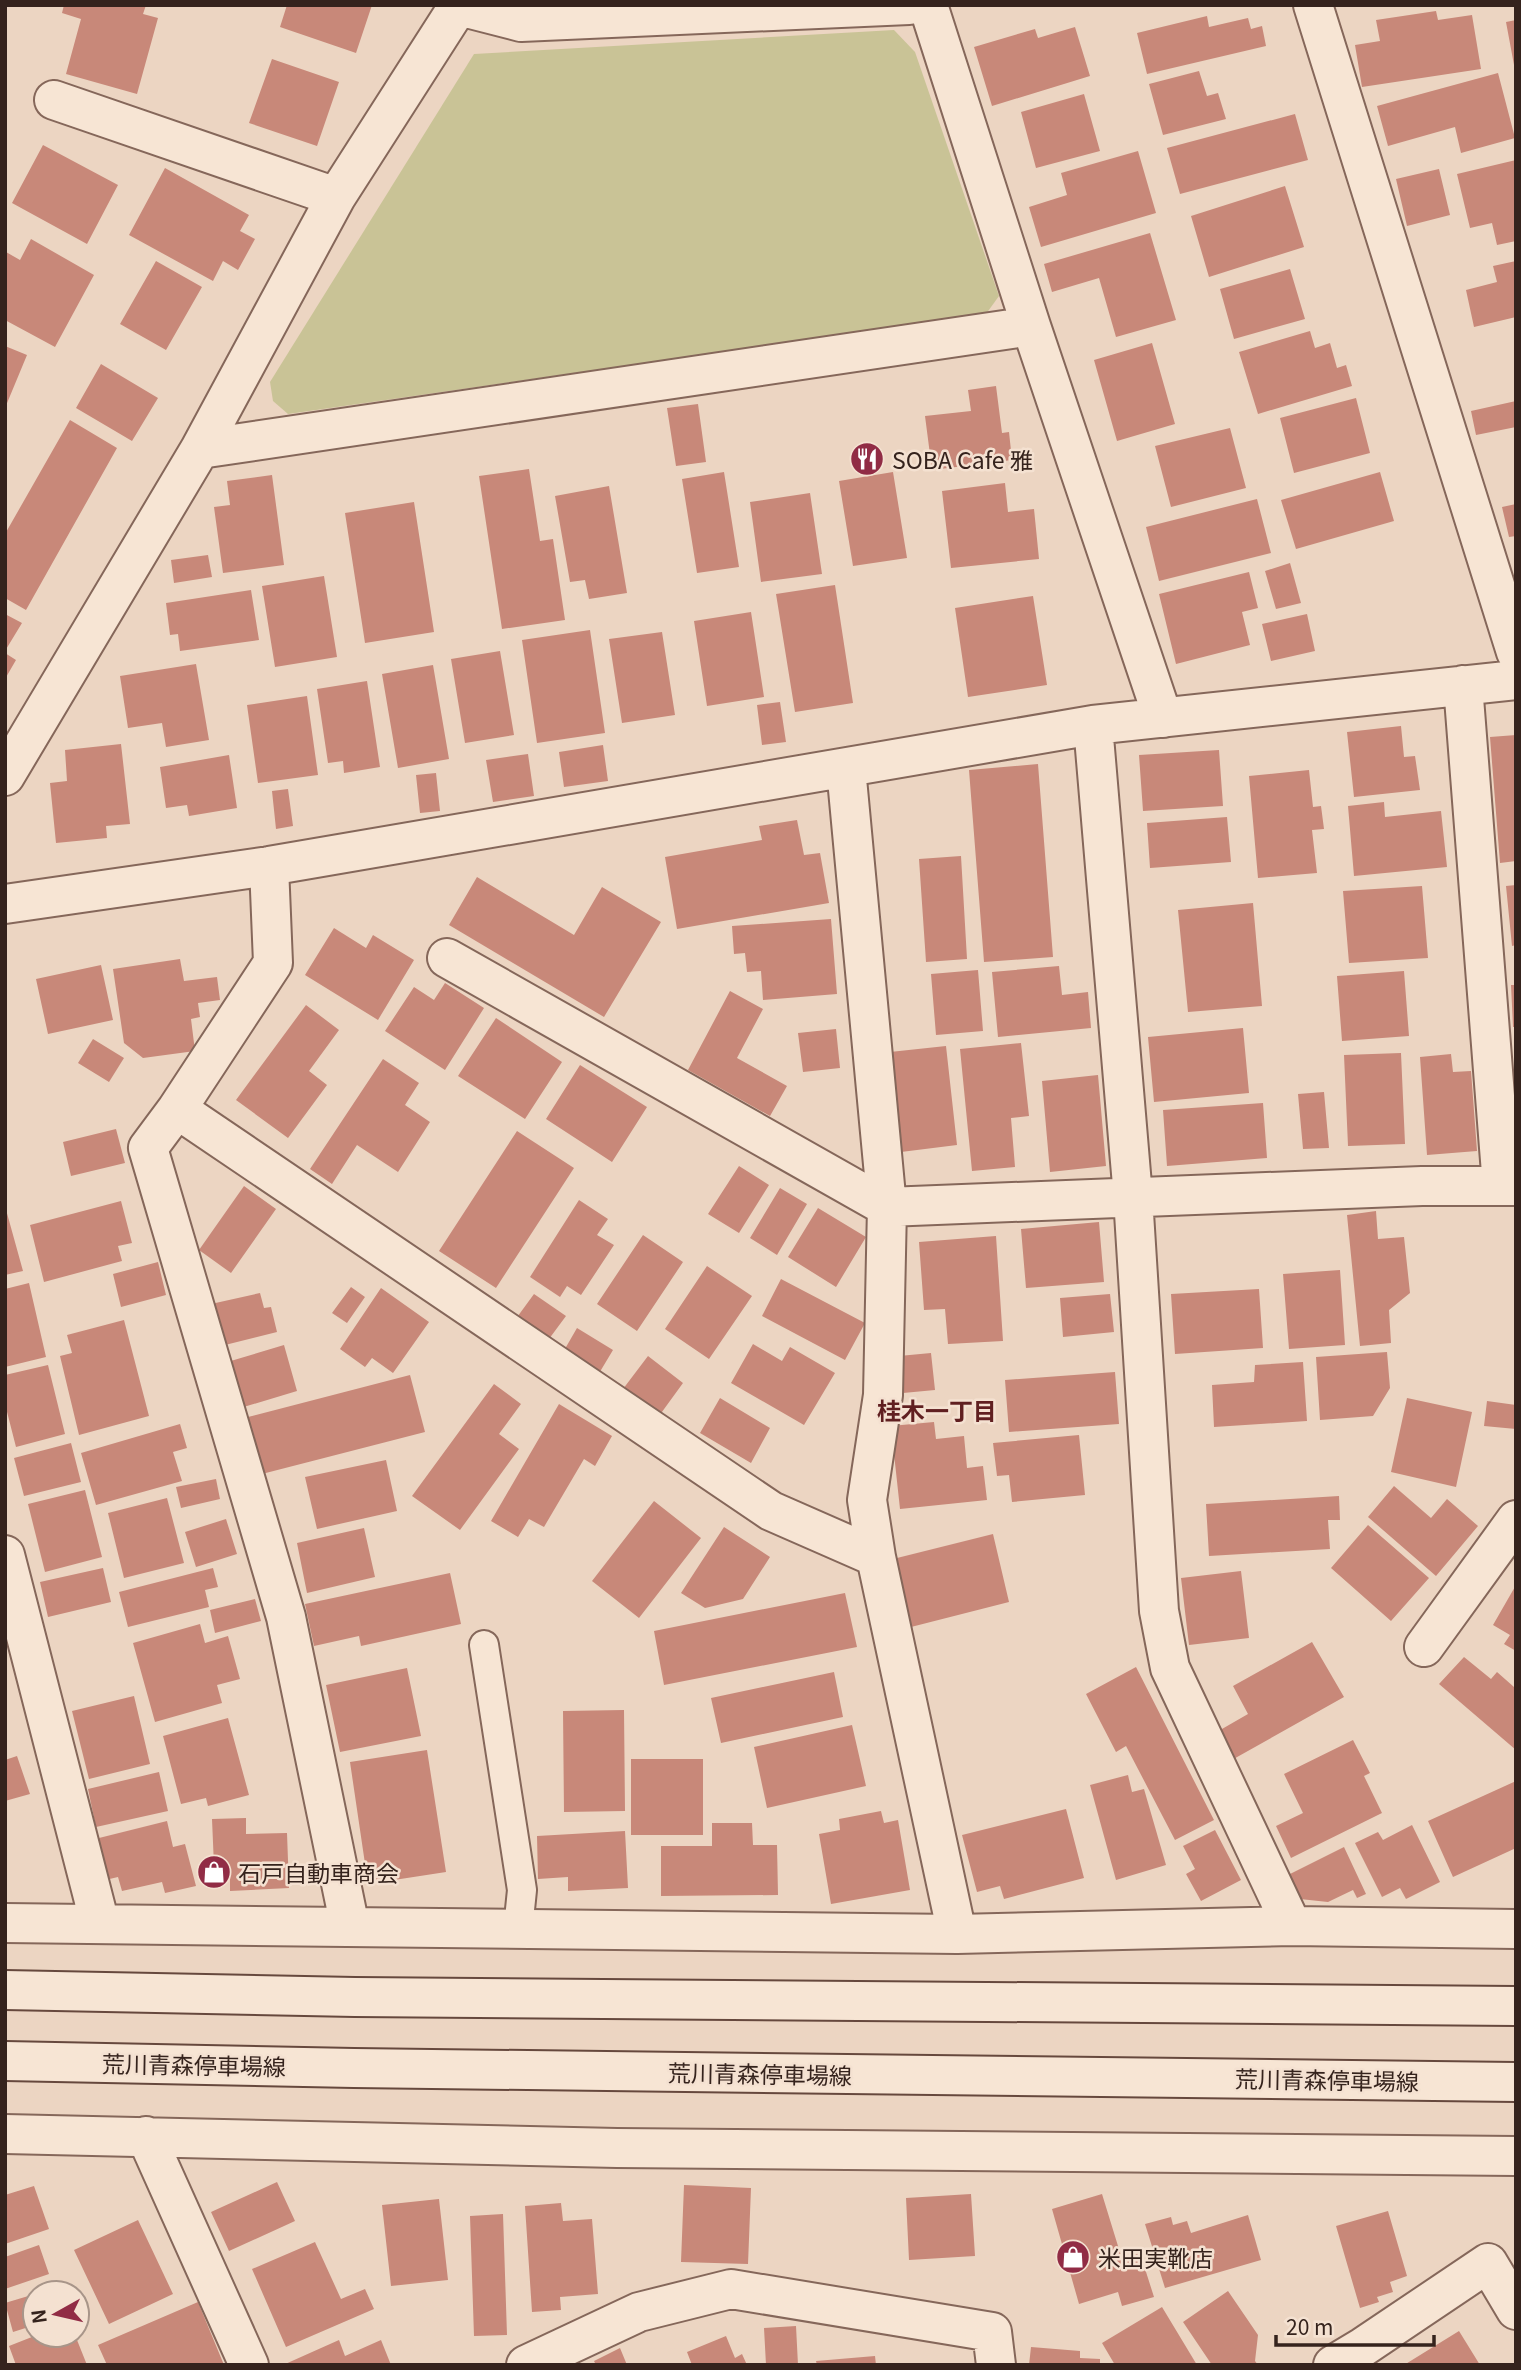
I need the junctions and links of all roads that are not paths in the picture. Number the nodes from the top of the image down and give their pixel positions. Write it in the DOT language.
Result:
graph roads {
  1 [pos="909,5"];
  2 [pos="928,5"];
  3 [pos="1313,5"];
  4 [pos="459,6"];
  5 [pos="54,100"];
  6 [pos="336,197"];
  7 [pos="1031,326"];
  8 [pos="200,449"];
  9 [pos="1516,652"];
  10 [pos="1516,680"];
  11 [pos="1463,685"];
  12 [pos="1163,718"];
  13 [pos="1093,725"];
  14 [pos="846,768"];
  15 [pos="5,776"];
  16 [pos="269,866"];
  17 [pos="5,904"];
  18 [pos="447,958"];
  19 [pos="177,1109"];
  20 [pos="1509,1186"];
  21 [pos="1133,1197"];
  22 [pos="887,1207"];
  23 [pos="1516,1520"];
  24 [pos="5,1555"];
  25 [pos="876,1557"];
  26 [pos="484,1645"];
  27 [pos="1424,1647"];
  28 [pos="5,1923"];
  29 [pos="100,1924"];
  30 [pos="1292,1926"];
  31 [pos="350,1927"];
  32 [pos="518,1929"];
  33 [pos="1516,1929"];
  34 [pos="957,1934"];
  35 [pos="5,1990"];
  36 [pos="1516,2006"];
  37 [pos="5,2061"];
  38 [pos="1516,2082"];
  39 [pos="5,2134"];
  40 [pos="146,2136"];
  41 [pos="1516,2156"];
  42 [pos="1516,2310"];
  43 [pos="249,2365"];
  44 [pos="526,2365"];
  45 [pos="996,2365"];
  46 [pos="1333,2365"];
  1 -- 4 [label="street"];
  2 -- 7 [label="street"];
  3 -- 9 [label="street"];
  4 -- 6 [label="street"];
  5 -- 6 [label="street"];
  6 -- 8 [label="street"];
  7 -- 8 [label="street"];
  7 -- 12 [label="street"];
  8 -- 15 [label="street"];
  10 -- 11 [label="street"];
  11 -- 12 [label="street"];
  11 -- 20 [label="street"];
  12 -- 13 [label="street"];
  13 -- 14 [label="street"];
  13 -- 21 [label="street"];
  14 -- 16 [label="street"];
  14 -- 22 [label="street"];
  16 -- 17 [label="street"];
  16 -- 19 [label="street"];
  18 -- 22 [label="street"];
  19 -- 25 [label="street"];
  19 -- 31 [label="street"];
  20 -- 21 [label="street"];
  21 -- 22 [label="street"];
  21 -- 30 [label="street"];
  22 -- 25 [label="street"];
  23 -- 27 [label="street"];
  24 -- 29 [label="street"];
  25 -- 34 [label="street"];
  26 -- 32 [label="lane"];
  28 -- 29 [label="street"];
  29 -- 31 [label="street"];
  30 -- 33 [label="street"];
  30 -- 34 [label="street"];
  31 -- 32 [label="street"];
  32 -- 34 [label="street"];
  35 -- 36 [label="street"];
  37 -- 38 [label="street, 荒川青森停車場線"];
  39 -- 40 [label="street"];
  40 -- 41 [label="street"];
  40 -- 43 [label="street"];
  42 -- 46 [label="street"];
  44 -- 45 [label="street"];
}
